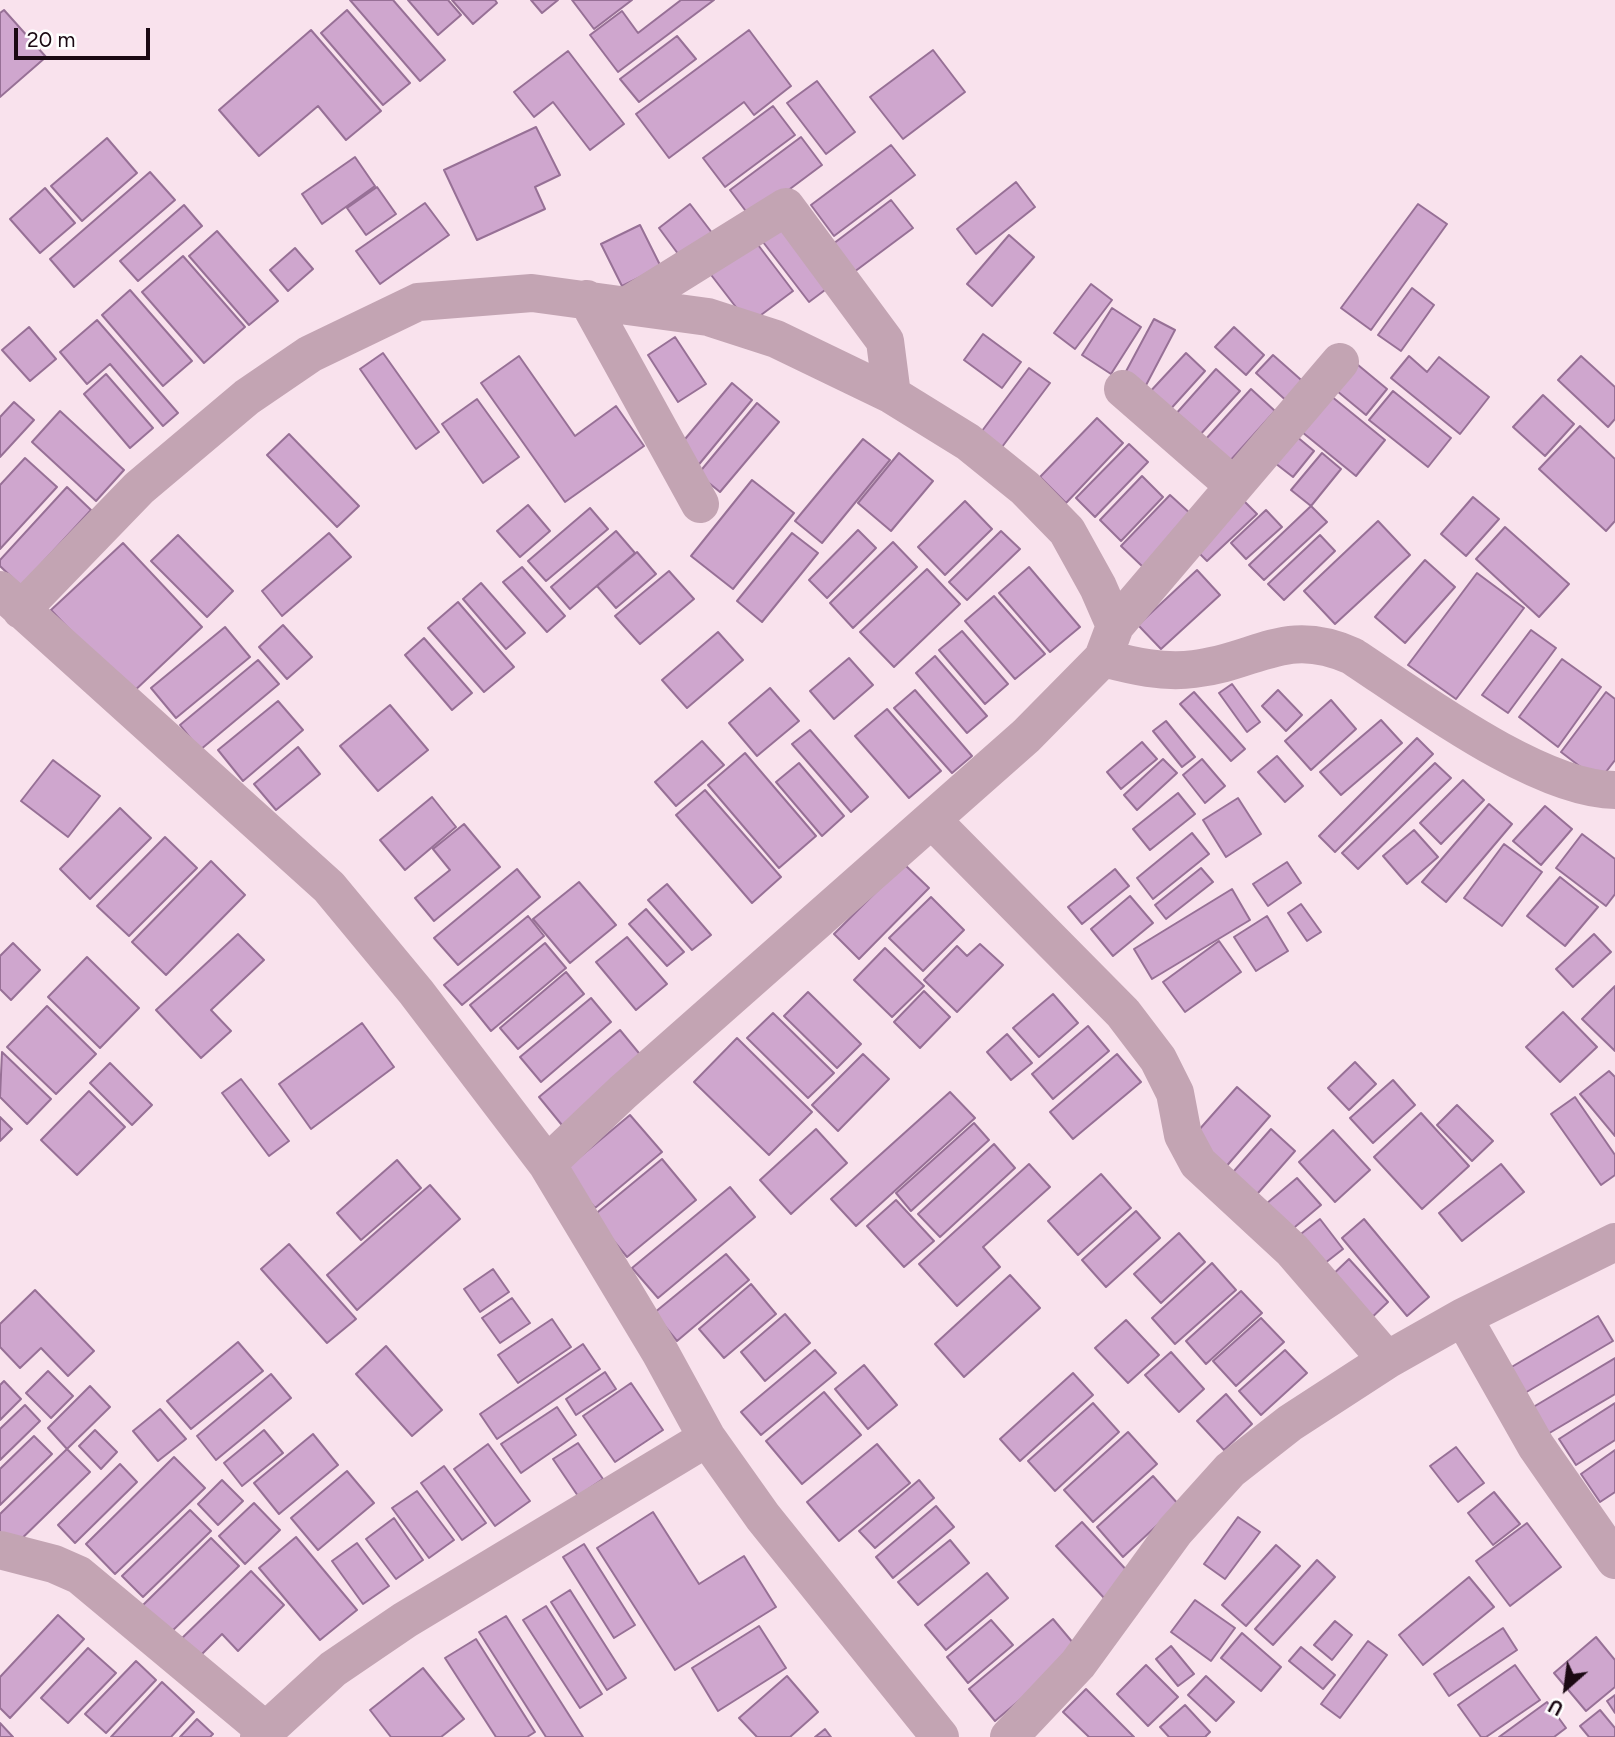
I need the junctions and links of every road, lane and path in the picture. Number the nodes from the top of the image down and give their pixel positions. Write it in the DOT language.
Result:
graph roads {
  1 [pos="587,299"];
  2 [pos="630,304"];
  3 [pos="1340,362"];
  4 [pos="1123,390"];
  5 [pos="892,395"];
  6 [pos="1233,485"];
  7 [pos="700,504"];
  8 [pos="10,600"];
  9 [pos="1109,642"];
  10 [pos="1615,790"];
  11 [pos="932,820"];
  12 [pos="547,1164"];
  13 [pos="1615,1242"];
  14 [pos="1463,1317"];
  15 [pos="1387,1360"];
  16 [pos="707,1438"];
  17 [pos="0,1550"];
  18 [pos="1615,1560"];
  19 [pos="262,1733"];
  20 [pos="940,1737"];
  21 [pos="1009,1737"];
  1 -- 2 [label="street"];
  1 -- 7 [label="street"];
  1 -- 8 [label="street"];
  2 -- 5 [label="street"];
  2 -- 5 [label="street"];
  3 -- 6 [label="street"];
  4 -- 6 [label="street"];
  5 -- 9 [label="street"];
  6 -- 9 [label="street"];
  8 -- 12 [label="street"];
  9 -- 10 [label="street"];
  9 -- 11 [label="street"];
  11 -- 12 [label="street"];
  11 -- 15 [label="street"];
  12 -- 16 [label="street"];
  13 -- 14 [label="street"];
  14 -- 15 [label="street"];
  14 -- 18 [label="street"];
  15 -- 21 [label="street"];
  16 -- 19 [label="street"];
  16 -- 20 [label="street"];
  17 -- 19 [label="street"];
}
